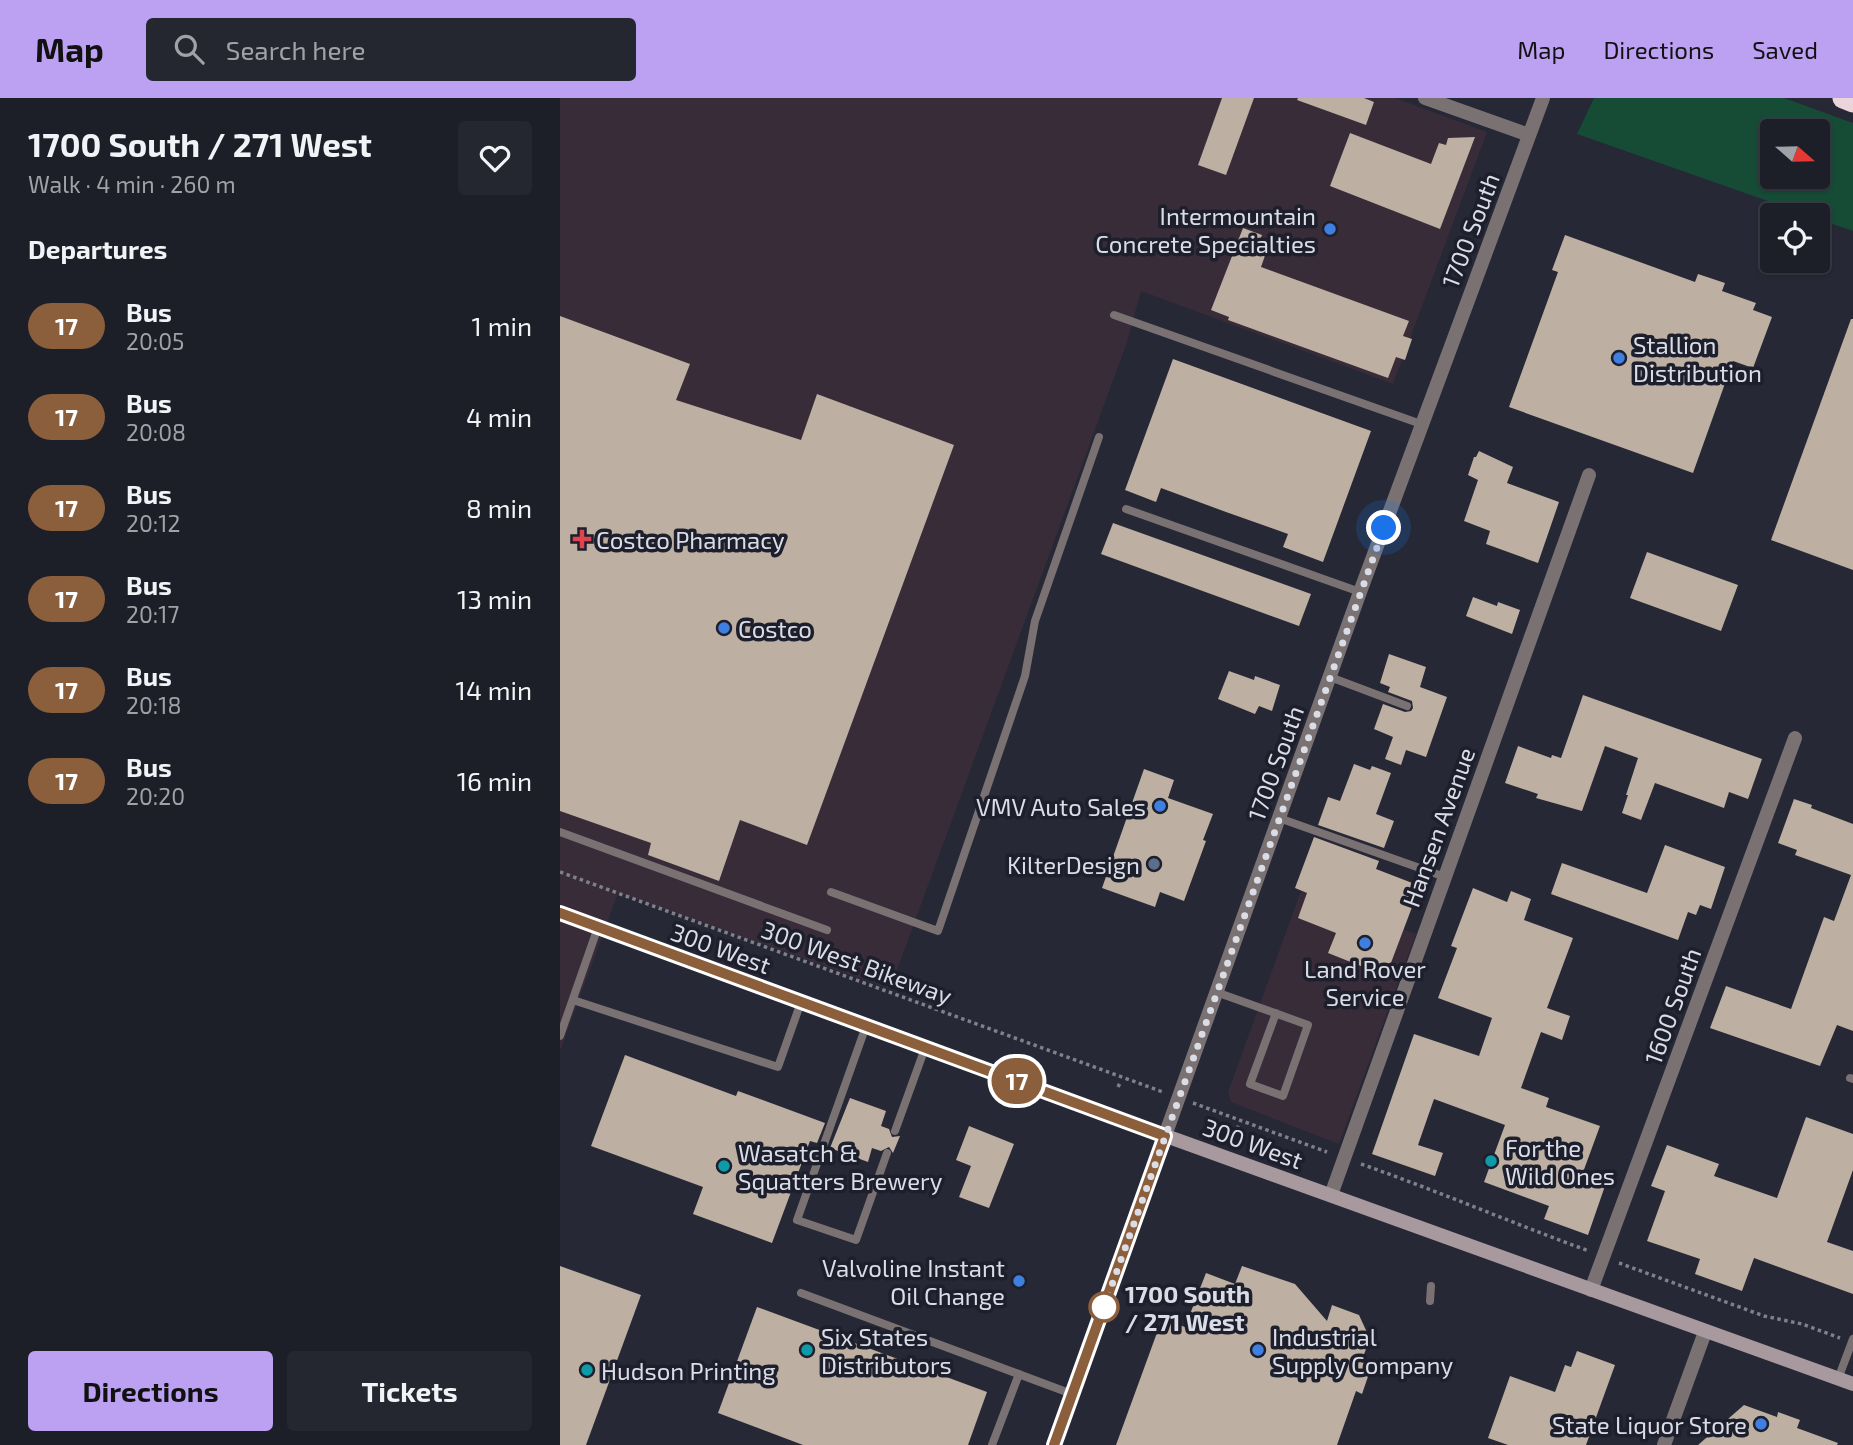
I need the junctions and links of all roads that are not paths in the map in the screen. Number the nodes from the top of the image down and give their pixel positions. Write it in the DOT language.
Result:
graph roads {
  1 [pos="1425,98"];
  2 [pos="1543,98"];
  3 [pos="1843,98"];
  4 [pos="1853,102"];
  5 [pos="1529,135"];
  6 [pos="1114,315"];
  7 [pos="1421,424"];
  8 [pos="1099,437"];
  9 [pos="1589,475"];
  10 [pos="1126,509"];
  11 [pos="1360,592"];
  12 [pos="1330,677"];
  13 [pos="1407,706"];
  14 [pos="1795,738"];
  15 [pos="1279,818"];
  16 [pos="560,832"];
  17 [pos="1445,877"];
  18 [pos="831,892"];
  19 [pos="560,913"];
  20 [pos="598,927"];
  21 [pos="827,930"];
  22 [pos="1216,992"];
  23 [pos="573,1000"];
  24 [pos="801,1002"];
  25 [pos="1276,1013"];
  26 [pos="866,1026"];
  27 [pos="560,1036"];
  28 [pos="925,1048"];
  29 [pos="895,1131"];
  30 [pos="1165,1136"];
  31 [pos="887,1153"];
  32 [pos="1331,1195"];
  33 [pos="1432,1286"];
  34 [pos="1591,1290"];
  35 [pos="801,1293"];
  36 [pos="1430,1301"];
  37 [pos="1705,1332"];
  38 [pos="1852,1341"];
  39 [pos="1019,1374"];
  40 [pos="1838,1379"];
  41 [pos="1853,1384"];
  42 [pos="1072,1394"];
  43 [pos="992,1445"];
  44 [pos="1054,1445"];
  45 [pos="1664,1445"];
  1 -- 5 [label="street"];
  2 -- 5 [label="street, 1700 South"];
  3 -- 4 [label="highway"];
  5 -- 7 [label="street, 1700 South"];
  6 -- 7 [label="lane"];
  7 -- 11 [label="street, 1700 South"];
  8 -- 18 [label="lane"];
  9 -- 17 [label="street, Hansen Avenue"];
  10 -- 11 [label="lane"];
  11 -- 12 [label="street, 1700 South"];
  12 -- 13 [label="lane"];
  12 -- 15 [label="street, 1700 South"];
  14 -- 34 [label="street, 1600 South"];
  15 -- 17 [label="lane"];
  15 -- 22 [label="street, 1700 South"];
  16 -- 21 [label="lane"];
  17 -- 32 [label="street, Hansen Avenue"];
  19 -- 20 [label="main road, 300 West"];
  20 -- 23 [label="lane"];
  20 -- 24 [label="main road, 300 West"];
  22 -- 25 [label="lane"];
  22 -- 30 [label="street, 1700 South"];
  23 -- 24 [label="lane"];
  23 -- 27 [label="lane"];
  24 -- 26 [label="main road, 300 West"];
  25 -- 25 [label="lane"];
  26 -- 28 [label="main road, 300 West"];
  26 -- 31 [label="lane"];
  28 -- 29 [label="lane"];
  28 -- 30 [label="main road, 300 West"];
  30 -- 32 [label="main road, 300 West"];
  30 -- 42 [label="street, 1700 South"];
  32 -- 34 [label="main road, 300 West"];
  33 -- 36 [label="lane"];
  34 -- 37 [label="main road, 300 West"];
  35 -- 39 [label="lane"];
  37 -- 40 [label="main road, 300 West"];
  37 -- 45 [label="street"];
  38 -- 40 [label="lane"];
  39 -- 42 [label="lane"];
  39 -- 43 [label="lane"];
  40 -- 41 [label="main road, 300 West"];
  42 -- 44 [label="street, 1700 South"];
}
